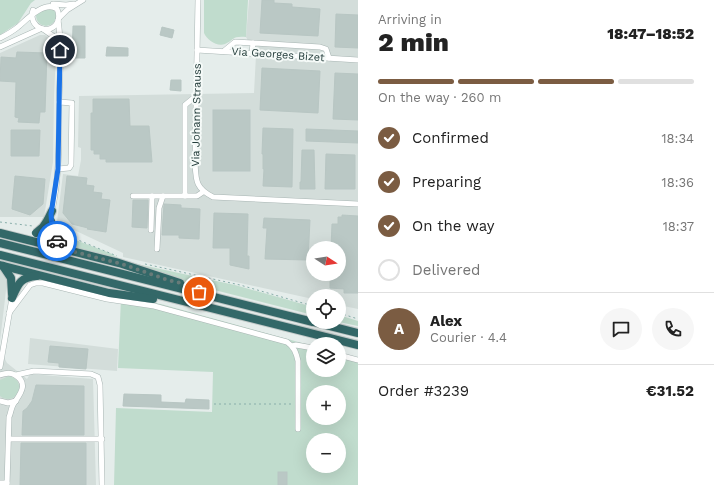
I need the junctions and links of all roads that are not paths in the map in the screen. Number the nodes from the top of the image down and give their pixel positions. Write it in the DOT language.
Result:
graph roads {
  1 [pos="83,0"];
  2 [pos="198,0"];
  3 [pos="53,4"];
  4 [pos="75,4"];
  5 [pos="33,10"];
  6 [pos="59,19"];
  7 [pos="42,29"];
  8 [pos="0,38"];
  9 [pos="253,43"];
  10 [pos="0,46"];
  11 [pos="60,50"];
  12 [pos="197,50"];
  13 [pos="224,51"];
  14 [pos="252,53"];
  15 [pos="329,58"];
  16 [pos="358,60"];
  17 [pos="196,96"];
  18 [pos="59,102"];
  19 [pos="58,169"];
  20 [pos="203,192"];
  21 [pos="133,196"];
  22 [pos="152,196"];
  23 [pos="163,196"];
  24 [pos="185,196"];
  25 [pos="358,204"];
  26 [pos="52,211"];
  27 [pos="49,221"];
  28 [pos="151,230"];
  29 [pos="0,233"];
  30 [pos="16,237"];
  31 [pos="0,243"];
  32 [pos="157,249"];
  33 [pos="71,251"];
  34 [pos="0,255"];
  35 [pos="2,266"];
  36 [pos="43,276"];
  37 [pos="204,294"];
  38 [pos="12,298"];
  39 [pos="201,305"];
  40 [pos="8,313"];
  41 [pos="306,320"];
  42 [pos="342,329"];
  43 [pos="358,333"];
  44 [pos="2,338"];
  45 [pos="358,345"];
  46 [pos="292,346"];
  47 [pos="306,347"];
  48 [pos="346,357"];
  49 [pos="358,360"];
  50 [pos="0,364"];
  51 [pos="30,372"];
  52 [pos="13,374"];
  53 [pos="0,375"];
  54 [pos="22,383"];
  55 [pos="17,400"];
  56 [pos="1,401"];
  57 [pos="10,417"];
  58 [pos="298,429"];
  59 [pos="9,439"];
  60 [pos="102,439"];
  61 [pos="0,483"];
  62 [pos="7,484"];
  63 [pos="102,485"];
  1 -- 4 [label="street"];
  2 -- 12 [label="street, Via Johann Strauss"];
  3 -- 4 [label="street"];
  3 -- 5 [label="street"];
  3 -- 6 [label="street"];
  4 -- 6 [label="street"];
  5 -- 7 [label="street"];
  5 -- 8 [label="street"];
  6 -- 7 [label="street"];
  6 -- 11 [label="street"];
  7 -- 10 [label="street"];
  7 -- 11 [label="street"];
  9 -- 13 [label="street"];
  9 -- 14 [label="street"];
  9 -- 15 [label="street"];
  11 -- 18 [label="street"];
  12 -- 13 [label="street, Via Georges Bizet"];
  12 -- 17 [label="street, Via Johann Strauss"];
  13 -- 14 [label="street, Via Georges Bizet"];
  14 -- 15 [label="street, Via Georges Bizet"];
  15 -- 16 [label="street, Via Georges Bizet"];
  17 -- 20 [label="street, Via Johann Strauss"];
  17 -- 24 [label="street"];
  18 -- 19 [label="street"];
  18 -- 19 [label="street"];
  19 -- 26 [label="street"];
  20 -- 24 [label="street"];
  20 -- 25 [label="street"];
  21 -- 22 [label="street"];
  22 -- 23 [label="street"];
  22 -- 28 [label="street"];
  23 -- 24 [label="street"];
  23 -- 32 [label="street"];
  26 -- 27 [label="highway"];
  27 -- 30 [label="highway, bridge"];
  27 -- 33 [label="highway, bridge"];
  29 -- 30 [label="highway"];
  30 -- 33 [label="highway"];
  31 -- 37 [label="highway"];
  33 -- 37 [label="highway"];
  34 -- 39 [label="highway"];
  35 -- 36 [label="highway"];
  35 -- 38 [label="highway"];
  36 -- 38 [label="highway"];
  36 -- 39 [label="highway"];
  37 -- 41 [label="highway"];
  38 -- 40 [label="street"];
  39 -- 45 [label="highway"];
  40 -- 44 [label="street"];
  40 -- 46 [label="street"];
  42 -- 43 [label="highway"];
  44 -- 50 [label="street"];
  46 -- 47 [label="street"];
  46 -- 58 [label="street"];
  48 -- 49 [label="street"];
  50 -- 52 [label="street"];
  51 -- 52 [label="street"];
  51 -- 54 [label="street"];
  51 -- 60 [label="street"];
  52 -- 53 [label="street"];
  52 -- 54 [label="street"];
  54 -- 55 [label="street"];
  55 -- 56 [label="street"];
  55 -- 57 [label="street"];
  56 -- 57 [label="street"];
  57 -- 59 [label="street"];
  59 -- 60 [label="street"];
  59 -- 62 [label="street"];
  60 -- 63 [label="street"];
  61 -- 62 [label="street"];
}
